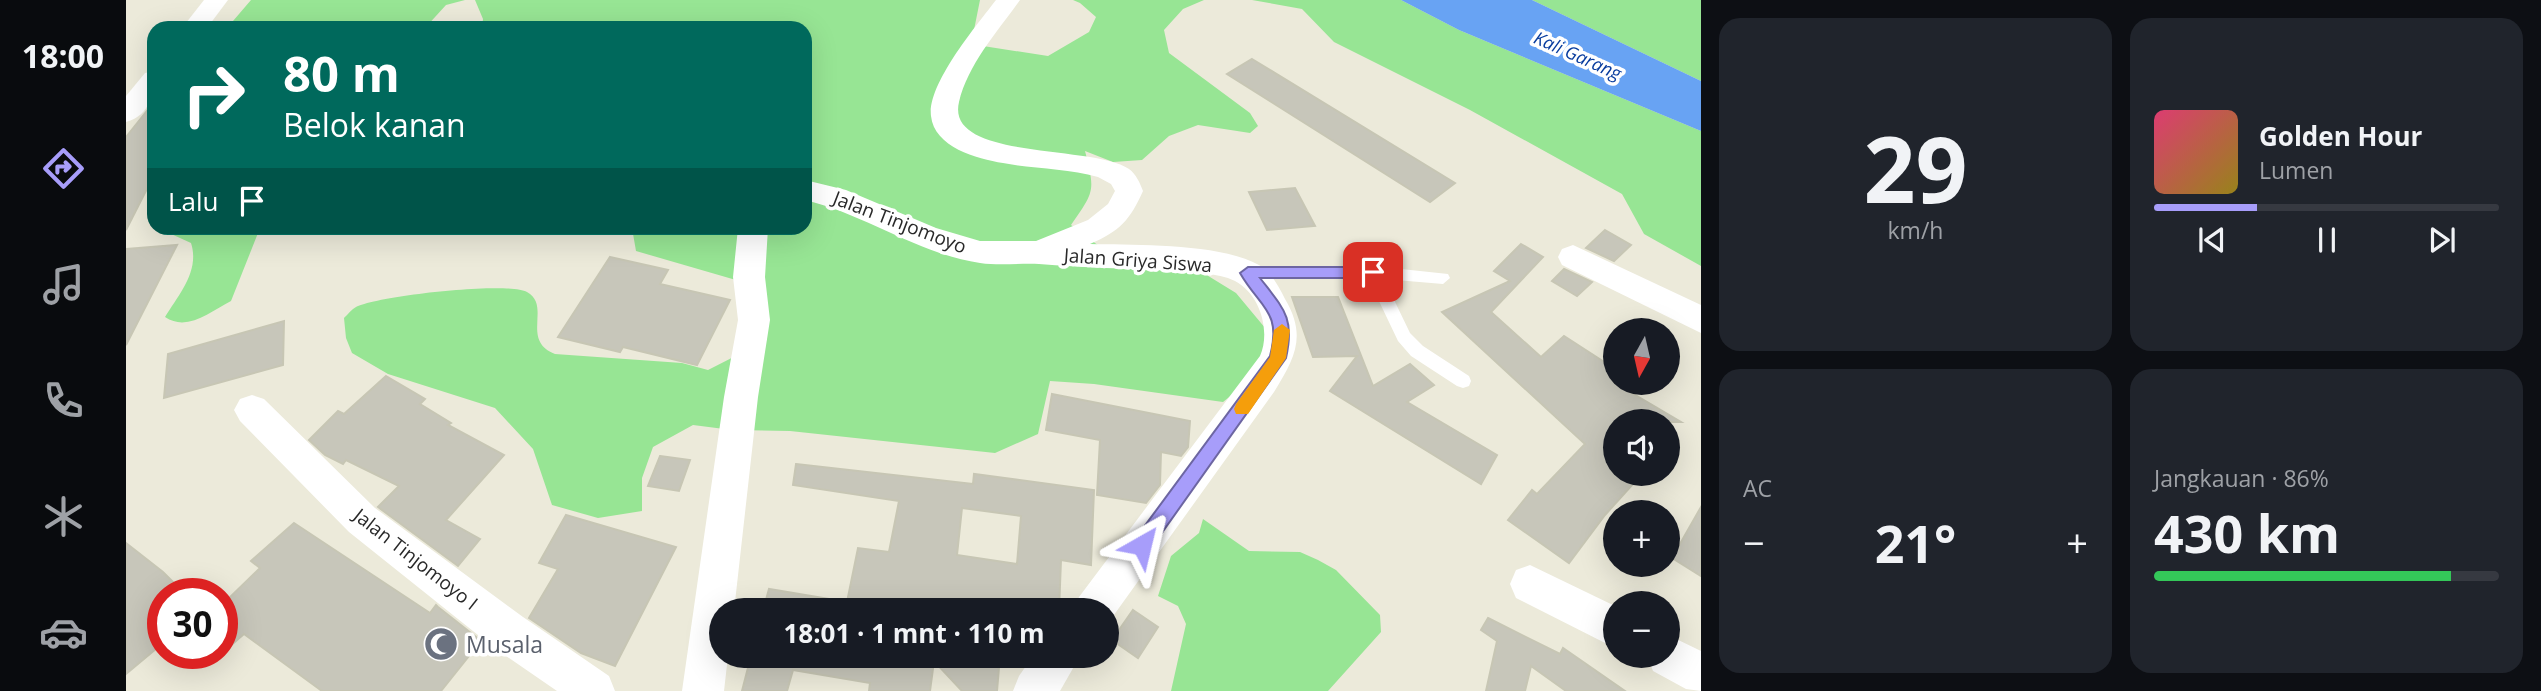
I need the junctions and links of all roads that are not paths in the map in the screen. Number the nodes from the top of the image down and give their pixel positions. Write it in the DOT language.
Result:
graph roads {
  1 [pos="216,0"];
  2 [pos="1008,0"];
  3 [pos="200,21"];
  4 [pos="147,88"];
  5 [pos="126,113"];
  6 [pos="812,192"];
  7 [pos="752,235"];
  8 [pos="1038,253"];
  9 [pos="1573,257"];
  10 [pos="1373,272"];
  11 [pos="1248,273"];
  12 [pos="1443,278"];
  13 [pos="1701,320"];
  14 [pos="1463,381"];
  15 [pos="252,410"];
  16 [pos="1530,583"];
  17 [pos="1103,598"];
  18 [pos="1603,622"];
  19 [pos="1050,668"];
  20 [pos="594,691"];
  21 [pos="703,691"];
  22 [pos="1034,691"];
  1 -- 3 [label="street"];
  2 -- 8 [label="street, Jalan Tinjomoyo"];
  4 -- 5 [label="street"];
  6 -- 8 [label="street, Jalan Tinjomoyo"];
  7 -- 21 [label="street"];
  8 -- 11 [label="street, Jalan Griya Siswa"];
  9 -- 13 [label="street"];
  10 -- 11 [label="lane"];
  10 -- 12 [label="lane"];
  10 -- 14 [label="lane"];
  11 -- 17 [label="street"];
  15 -- 20 [label="street, Jalan Tinjomoyo I"];
  16 -- 18 [label="street"];
  19 -- 22 [label="street"];
}
